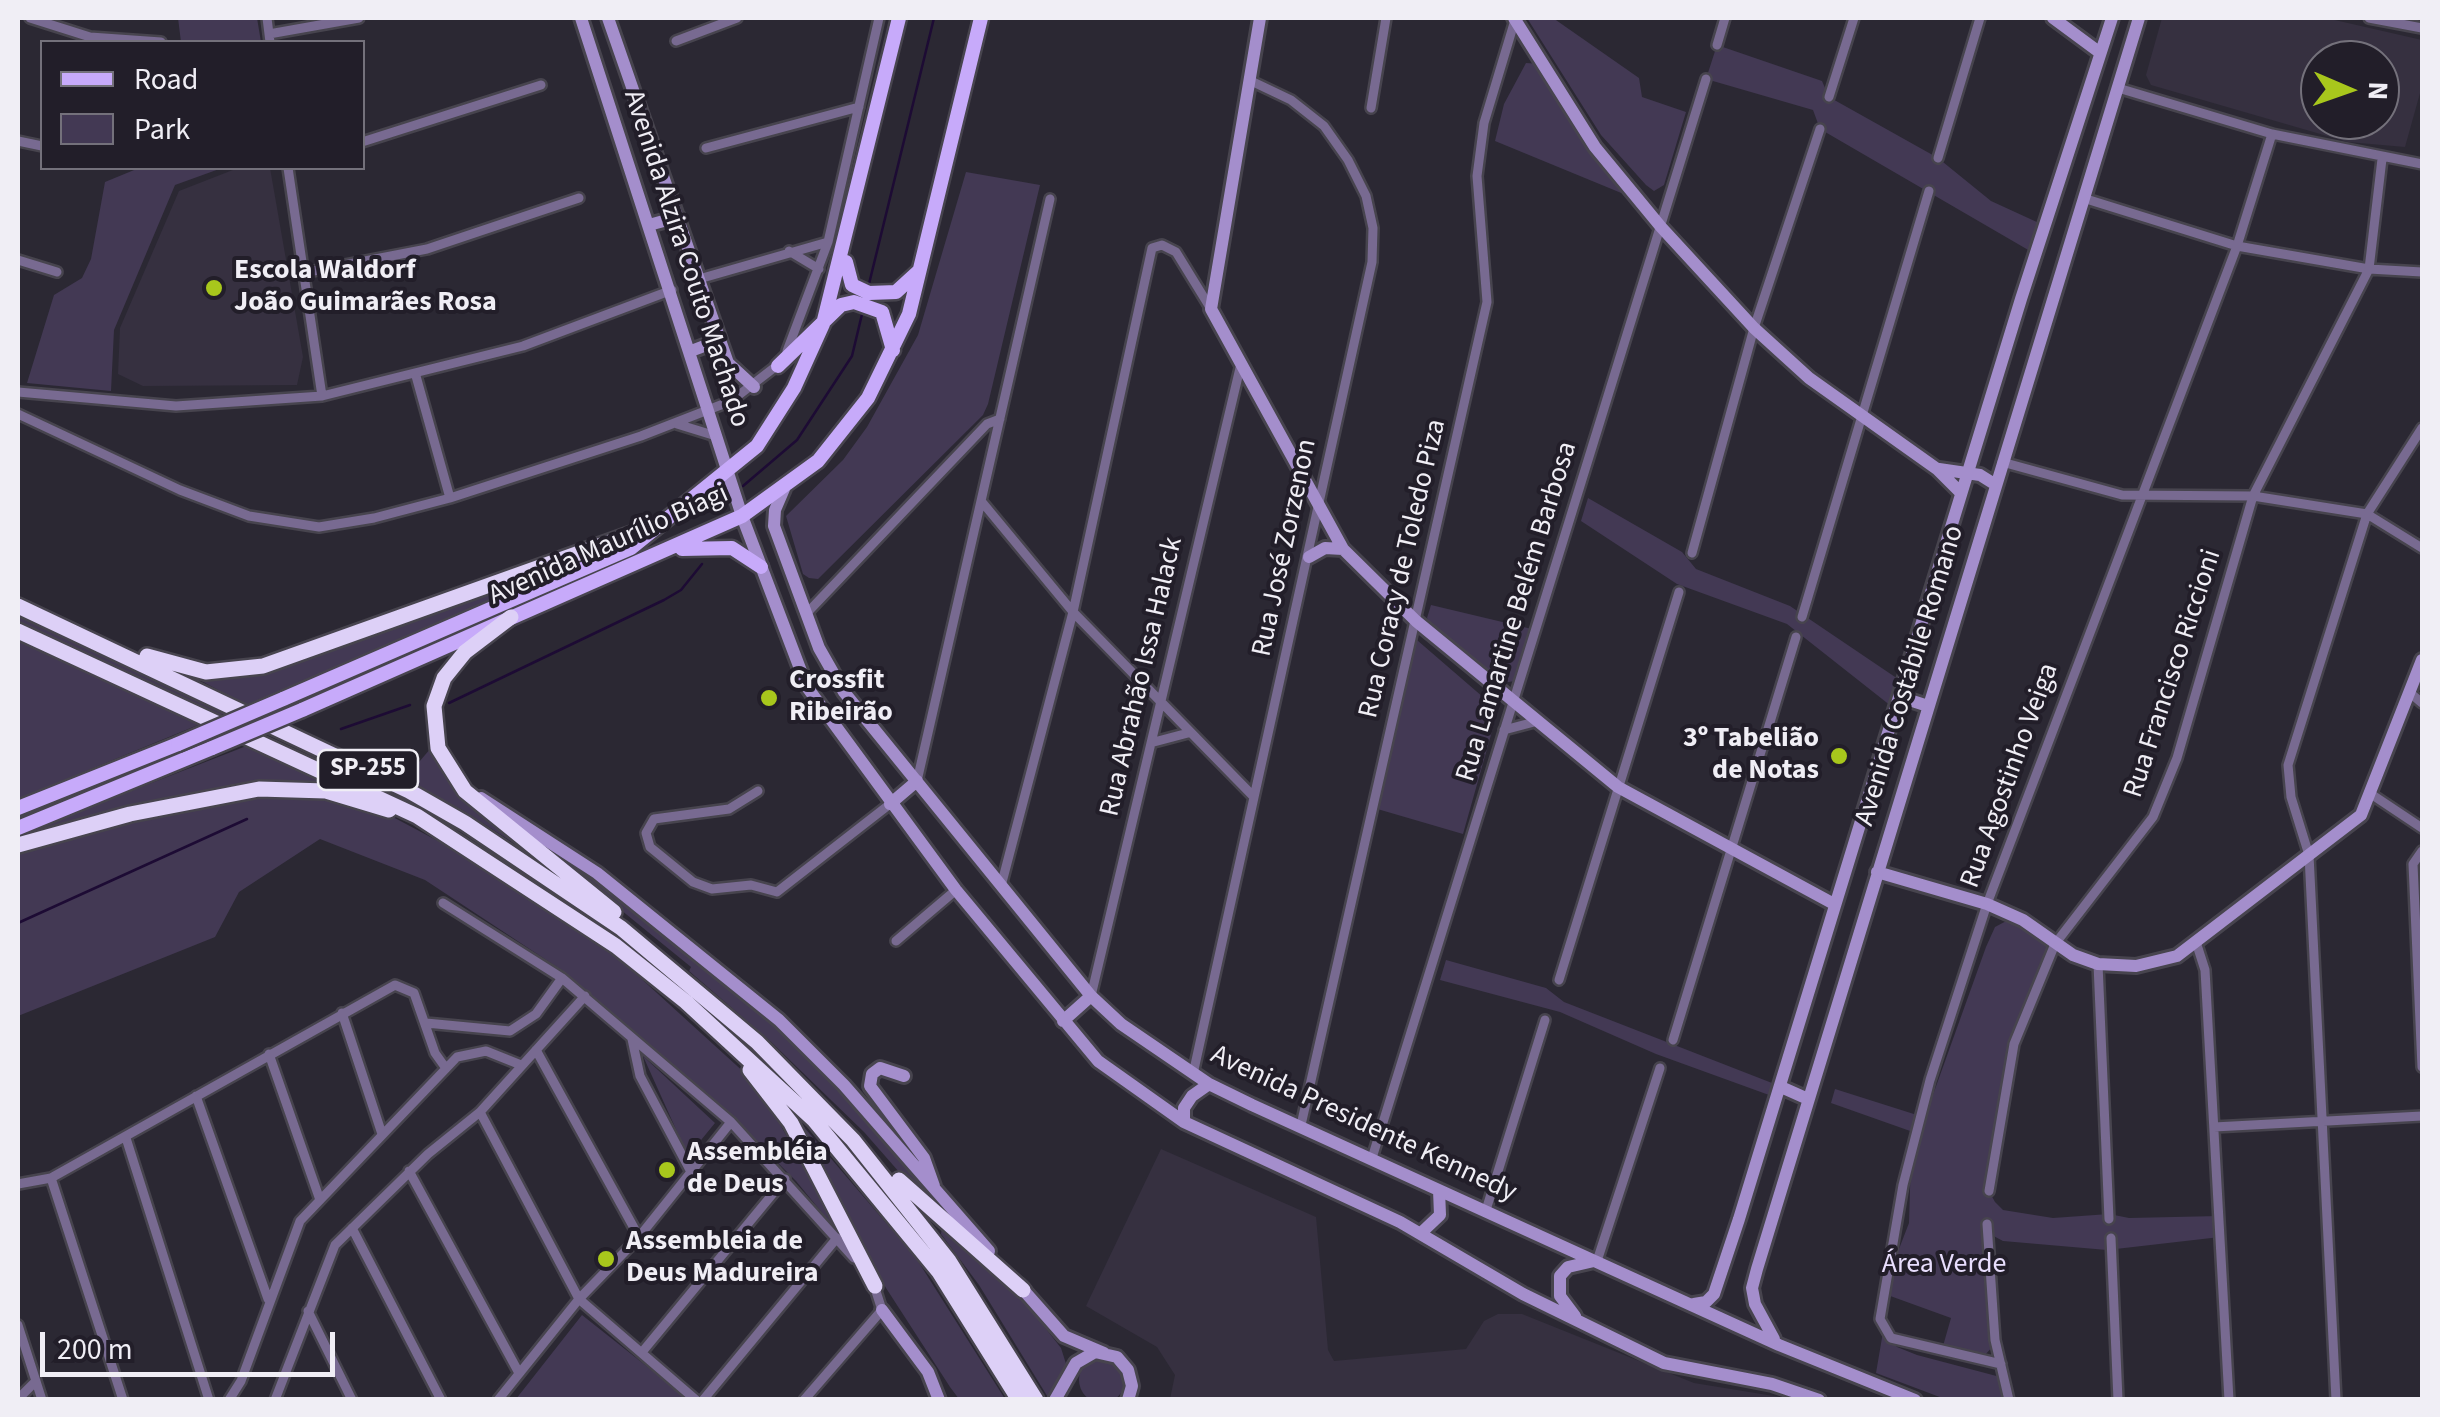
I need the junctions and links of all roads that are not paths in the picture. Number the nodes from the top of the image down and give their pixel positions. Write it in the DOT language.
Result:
graph roads {
  1 [pos="30,18"];
  2 [pos="266,18"];
  3 [pos="359,18"];
  4 [pos="581,18"];
  5 [pos="608,18"];
  6 [pos="737,18"];
  7 [pos="880,18"];
  8 [pos="898,18"];
  9 [pos="980,18"];
  10 [pos="1260,18"];
  11 [pos="1386,18"];
  12 [pos="1726,18"];
  13 [pos="1854,18"];
  14 [pos="1980,18"];
  15 [pos="2053,18"];
  16 [pos="2369,18"];
  17 [pos="1514,19"];
  18 [pos="2110,23"];
  19 [pos="2137,23"];
  20 [pos="2422,28"];
  21 [pos="2080,35"];
  22 [pos="270,38"];
  23 [pos="133,40"];
  24 [pos="676,41"];
  25 [pos="1717,45"];
  26 [pos="2099,52"];
  27 [pos="1706,79"];
  28 [pos="1249,80"];
  29 [pos="541,84"];
  30 [pos="2118,88"];
  31 [pos="1829,97"];
  32 [pos="859,107"];
  33 [pos="1371,108"];
  34 [pos="1820,130"];
  35 [pos="2272,134"];
  36 [pos="365,141"];
  37 [pos="706,148"];
  38 [pos="1938,158"];
  39 [pos="2382,158"];
  40 [pos="2422,164"];
  41 [pos="288,170"];
  42 [pos="1929,191"];
  43 [pos="579,198"];
  44 [pos="2083,198"];
  45 [pos="1050,199"];
  46 [pos="2048,214"];
  47 [pos="678,216"];
  48 [pos="2075,223"];
  49 [pos="650,225"];
  50 [pos="1661,227"];
  51 [pos="847,241"];
  52 [pos="828,242"];
  53 [pos="2237,246"];
  54 [pos="790,251"];
  55 [pos="18,260"];
  56 [pos="925,262"];
  57 [pos="819,269"];
  58 [pos="2369,269"];
  59 [pos="57,272"];
  60 [pos="2422,272"];
  61 [pos="303,274"];
  62 [pos="699,279"];
  63 [pos="672,290"];
  64 [pos="855,295"];
  65 [pos="1210,310"];
  66 [pos="823,324"];
  67 [pos="1754,328"];
  68 [pos="720,340"];
  69 [pos="691,350"];
  70 [pos="893,350"];
  71 [pos="778,366"];
  72 [pos="1240,368"];
  73 [pos="416,376"];
  74 [pos="754,387"];
  75 [pos="18,392"];
  76 [pos="322,396"];
  77 [pos="708,411"];
  78 [pos="18,414"];
  79 [pos="1860,417"];
  80 [pos="1000,419"];
  81 [pos="674,424"];
  82 [pos="2422,428"];
  83 [pos="716,436"];
  84 [pos="2002,462"];
  85 [pos="1936,469"];
  86 [pos="1967,473"];
  87 [pos="728,474"];
  88 [pos="1996,485"];
  89 [pos="784,489"];
  90 [pos="1961,493"];
  91 [pos="2253,496"];
  92 [pos="2139,497"];
  93 [pos="450,498"];
  94 [pos="982,502"];
  95 [pos="1317,504"];
  96 [pos="2368,514"];
  97 [pos="742,516"];
  98 [pos="660,524"];
  99 [pos="2422,548"];
  100 [pos="1342,549"];
  101 [pos="671,550"];
  102 [pos="1692,553"];
  103 [pos="1309,557"];
  104 [pos="761,567"];
  105 [pos="1679,592"];
  106 [pos="18,605"];
  107 [pos="1073,612"];
  108 [pos="806,614"];
  109 [pos="510,617"];
  110 [pos="1802,617"];
  111 [pos="1416,621"];
  112 [pos="18,630"];
  113 [pos="1796,637"];
  114 [pos="2422,660"];
  115 [pos="2410,692"];
  116 [pos="1900,698"];
  117 [pos="1514,701"];
  118 [pos="2422,703"];
  119 [pos="1163,706"];
  120 [pos="1928,706"];
  121 [pos="1538,721"];
  122 [pos="871,728"];
  123 [pos="1504,730"];
  124 [pos="1188,733"];
  125 [pos="1154,742"];
  126 [pos="846,746"];
  127 [pos="917,781"];
  128 [pos="1618,788"];
  129 [pos="758,790"];
  130 [pos="465,791"];
  131 [pos="2371,794"];
  132 [pos="1254,797"];
  133 [pos="890,804"];
  134 [pos="18,808"];
  135 [pos="18,828"];
  136 [pos="2422,828"];
  137 [pos="18,844"];
  138 [pos="472,848"];
  139 [pos="1730,850"];
  140 [pos="2422,852"];
  141 [pos="2309,855"];
  142 [pos="1877,872"];
  143 [pos="1001,886"];
  144 [pos="956,890"];
  145 [pos="442,902"];
  146 [pos="1834,904"];
  147 [pos="1986,904"];
  148 [pos="896,941"];
  149 [pos="2196,942"];
  150 [pos="2055,944"];
  151 [pos="2098,964"];
  152 [pos="562,978"];
  153 [pos="1559,980"];
  154 [pos="690,983"];
  155 [pos="585,996"];
  156 [pos="1091,996"];
  157 [pos="686,1002"];
  158 [pos="342,1013"];
  159 [pos="1545,1020"];
  160 [pos="1063,1021"];
  161 [pos="426,1024"];
  162 [pos="632,1036"];
  163 [pos="1672,1040"];
  164 [pos="536,1050"];
  165 [pos="269,1054"];
  166 [pos="521,1064"];
  167 [pos="2422,1067"];
  168 [pos="445,1068"];
  169 [pos="1660,1068"];
  170 [pos="1194,1074"];
  171 [pos="904,1076"];
  172 [pos="1210,1084"];
  173 [pos="1781,1086"];
  174 [pos="196,1096"];
  175 [pos="815,1097"];
  176 [pos="1808,1099"];
  177 [pos="480,1112"];
  178 [pos="2422,1116"];
  179 [pos="731,1122"];
  180 [pos="1184,1122"];
  181 [pos="2321,1122"];
  182 [pos="1301,1125"];
  183 [pos="2214,1127"];
  184 [pos="382,1134"];
  185 [pos="126,1138"];
  186 [pos="1372,1158"];
  187 [pos="409,1172"];
  188 [pos="691,1172"];
  189 [pos="50,1178"];
  190 [pos="784,1179"];
  191 [pos="18,1184"];
  192 [pos="1439,1190"];
  193 [pos="1989,1191"];
  194 [pos="936,1193"];
  195 [pos="320,1200"];
  196 [pos="1486,1210"];
  197 [pos="2108,1219"];
  198 [pos="1987,1224"];
  199 [pos="352,1228"];
  200 [pos="1421,1233"];
  201 [pos="639,1237"];
  202 [pos="838,1238"];
  203 [pos="2111,1238"];
  204 [pos="1597,1261"];
  205 [pos="876,1286"];
  206 [pos="1023,1290"];
  207 [pos="268,1298"];
  208 [pos="579,1299"];
  209 [pos="1692,1304"];
  210 [pos="882,1310"];
  211 [pos="308,1311"];
  212 [pos="1579,1320"];
  213 [pos="18,1325"];
  214 [pos="1779,1345"];
  215 [pos="643,1351"];
  216 [pos="1104,1354"];
  217 [pos="2000,1364"];
  218 [pos="519,1373"];
  219 [pos="36,1381"];
  220 [pos="233,1395"];
  221 [pos="1030,1398"];
  222 [pos="18,1399"];
  223 [pos="42,1400"];
  224 [pos="123,1400"];
  225 [pos="209,1400"];
  226 [pos="246,1400"];
  227 [pos="274,1400"];
  228 [pos="352,1400"];
  229 [pos="441,1400"];
  230 [pos="498,1400"];
  231 [pos="699,1400"];
  232 [pos="804,1400"];
  233 [pos="940,1400"];
  234 [pos="1055,1400"];
  235 [pos="1128,1400"];
  236 [pos="1820,1400"];
  237 [pos="1914,1400"];
  238 [pos="2009,1400"];
  239 [pos="2118,1400"];
  240 [pos="2229,1400"];
  241 [pos="2336,1400"];
  1 -- 23 [label="street"];
  2 -- 22 [label="street"];
  3 -- 22 [label="street"];
  4 -- 49 [label="main road, Avenida Alzira Couto Machado"];
  5 -- 47 [label="main road, Avenida Alzira Couto Machado"];
  6 -- 24 [label="street"];
  7 -- 32 [label="street"];
  8 -- 51 [label="main road, Avenida Maurílio Biagi"];
  9 -- 56 [label="main road, Avenida Maurílio Biagi"];
  10 -- 28 [label="main road"];
  11 -- 33 [label="street"];
  12 -- 25 [label="street"];
  13 -- 31 [label="street"];
  14 -- 38 [label="street"];
  15 -- 21 [label="main road"];
  16 -- 20 [label="street"];
  17 -- 50 [label="main road"];
  17 -- 111 [label="street, Rua Coracy de Toledo Piza"];
  18 -- 19 [label="main road"];
  18 -- 21 [label="main road"];
  18 -- 26 [label="main road, Avenida Costábile Romano"];
  19 -- 30 [label="main road, Avenida Costábile Romano"];
  21 -- 26 [label="main road"];
  26 -- 46 [label="main road, Avenida Costábile Romano"];
  27 -- 50 [label="street, Rua Lamartine Belém Barbosa"];
  28 -- 65 [label="main road"];
  28 -- 95 [label="street, Rua José Zorzenon"];
  29 -- 36 [label="street"];
  30 -- 35 [label="street"];
  30 -- 44 [label="main road, Avenida Costábile Romano"];
  32 -- 37 [label="street"];
  32 -- 52 [label="street"];
  34 -- 67 [label="street"];
  35 -- 39 [label="street"];
  35 -- 53 [label="street, Rua Agostinho Veiga"];
  39 -- 40 [label="street"];
  39 -- 58 [label="street, Rua Francisco Riccioni"];
  41 -- 61 [label="street"];
  42 -- 79 [label="street"];
  43 -- 61 [label="street"];
  44 -- 48 [label="main road, Avenida Costábile Romano"];
  44 -- 53 [label="street"];
  45 -- 80 [label="street"];
  46 -- 48 [label="main road"];
  46 -- 86 [label="main road, Avenida Costábile Romano"];
  47 -- 49 [label="main road"];
  47 -- 62 [label="main road, Avenida Alzira Couto Machado"];
  48 -- 84 [label="main road, Avenida Costábile Romano"];
  49 -- 63 [label="main road, Avenida Alzira Couto Machado"];
  50 -- 67 [label="main road"];
  50 -- 117 [label="street, Rua Lamartine Belém Barbosa"];
  51 -- 64 [label="main road"];
  51 -- 66 [label="main road, Avenida Maurílio Biagi"];
  52 -- 54 [label="street"];
  52 -- 57 [label="street"];
  53 -- 58 [label="street"];
  53 -- 92 [label="street, Rua Agostinho Veiga"];
  54 -- 57 [label="street"];
  54 -- 62 [label="street"];
  55 -- 59 [label="street"];
  56 -- 64 [label="main road"];
  56 -- 70 [label="main road, Avenida Maurílio Biagi"];
  57 -- 71 [label="street"];
  58 -- 60 [label="street"];
  58 -- 91 [label="street, Rua Francisco Riccioni"];
  61 -- 76 [label="street"];
  62 -- 68 [label="main road, Avenida Alzira Couto Machado"];
  63 -- 69 [label="main road, Avenida Alzira Couto Machado"];
  63 -- 73 [label="street"];
  64 -- 66 [label="main road"];
  64 -- 70 [label="main road"];
  65 -- 72 [label="main road"];
  65 -- 107 [label="street"];
  66 -- 71 [label="main road"];
  66 -- 87 [label="main road, Avenida Maurílio Biagi"];
  67 -- 79 [label="main road"];
  67 -- 102 [label="street"];
  68 -- 69 [label="main road"];
  68 -- 74 [label="main road, Avenida Alzira Couto Machado"];
  69 -- 77 [label="main road, Avenida Alzira Couto Machado"];
  70 -- 89 [label="main road, Avenida Maurílio Biagi"];
  71 -- 74 [label="street"];
  72 -- 95 [label="main road"];
  72 -- 119 [label="street, Rua Abrahão Issa Halack"];
  73 -- 76 [label="street"];
  73 -- 93 [label="street"];
  74 -- 77 [label="street"];
  75 -- 76 [label="street"];
  77 -- 81 [label="street"];
  77 -- 83 [label="main road, Avenida Alzira Couto Machado"];
  78 -- 93 [label="street"];
  79 -- 85 [label="main road"];
  79 -- 110 [label="street"];
  80 -- 94 [label="street"];
  80 -- 108 [label="street"];
  81 -- 83 [label="street"];
  81 -- 93 [label="street"];
  82 -- 96 [label="street"];
  83 -- 87 [label="main road, Avenida Alzira Couto Machado"];
  84 -- 88 [label="main road, Avenida Costábile Romano"];
  84 -- 92 [label="street"];
  85 -- 86 [label="main road"];
  85 -- 90 [label="main road"];
  86 -- 88 [label="main road"];
  86 -- 90 [label="main road, Avenida Costábile Romano"];
  87 -- 97 [label="main road, Avenida Alzira Couto Machado"];
  87 -- 98 [label="main road, Avenida Maurílio Biagi"];
  88 -- 120 [label="main road, Avenida Costábile Romano"];
  89 -- 97 [label="main road, Avenida Maurílio Biagi"];
  89 -- 108 [label="main road, Avenida Presidente Kennedy"];
  90 -- 116 [label="main road, Avenida Costábile Romano"];
  91 -- 92 [label="street"];
  91 -- 96 [label="street"];
  91 -- 150 [label="street, Rua Francisco Riccioni"];
  92 -- 147 [label="street, Rua Agostinho Veiga"];
  94 -- 107 [label="street"];
  94 -- 127 [label="street"];
  95 -- 100 [label="main road"];
  95 -- 103 [label="street, Rua José Zorzenon"];
  96 -- 99 [label="street"];
  96 -- 141 [label="street"];
  97 -- 101 [label="main road, Avenida Maurílio Biagi"];
  97 -- 104 [label="main road"];
  98 -- 106 [label="highway"];
  98 -- 134 [label="main road, Avenida Maurílio Biagi, bridge"];
  100 -- 103 [label="main road"];
  100 -- 111 [label="main road"];
  101 -- 104 [label="main road"];
  101 -- 109 [label="main road, Avenida Maurílio Biagi"];
  103 -- 132 [label="street, Rua José Zorzenon"];
  104 -- 126 [label="main road"];
  105 -- 128 [label="street"];
  106 -- 154 [label="highway, SP-255"];
  107 -- 119 [label="street"];
  107 -- 143 [label="street"];
  108 -- 122 [label="main road, Avenida Presidente Kennedy"];
  109 -- 130 [label="highway"];
  109 -- 135 [label="main road, Avenida Maurílio Biagi, bridge"];
  111 -- 117 [label="main road"];
  111 -- 182 [label="street, Rua Coracy de Toledo Piza"];
  112 -- 138 [label="highway, SP-255"];
  113 -- 139 [label="street"];
  114 -- 115 [label="main road"];
  115 -- 118 [label="street"];
  115 -- 131 [label="main road"];
  116 -- 120 [label="main road"];
  116 -- 146 [label="main road, Avenida Costábile Romano"];
  117 -- 121 [label="main road"];
  117 -- 123 [label="street, Rua Lamartine Belém Barbosa"];
  119 -- 124 [label="street"];
  119 -- 125 [label="street, Rua Abrahão Issa Halack"];
  120 -- 142 [label="main road, Avenida Costábile Romano"];
  121 -- 123 [label="street"];
  121 -- 128 [label="main road"];
  122 -- 126 [label="main road"];
  122 -- 127 [label="main road, Avenida Presidente Kennedy"];
  123 -- 186 [label="street, Rua Lamartine Belém Barbosa"];
  124 -- 125 [label="street"];
  124 -- 132 [label="street"];
  125 -- 156 [label="street, Rua Abrahão Issa Halack"];
  126 -- 133 [label="main road"];
  127 -- 133 [label="main road"];
  127 -- 143 [label="main road, Avenida Presidente Kennedy"];
  128 -- 139 [label="main road"];
  128 -- 153 [label="street"];
  129 -- 133 [label="street"];
  130 -- 154 [label="highway"];
  130 -- 194 [label="main road"];
  131 -- 136 [label="street"];
  131 -- 141 [label="main road"];
  132 -- 170 [label="street, Rua José Zorzenon"];
  133 -- 144 [label="main road"];
  137 -- 138 [label="highway"];
  138 -- 157 [label="highway, SP-255"];
  139 -- 146 [label="main road"];
  139 -- 163 [label="street"];
  140 -- 167 [label="street"];
  141 -- 149 [label="main road"];
  141 -- 181 [label="street"];
  142 -- 147 [label="main road"];
  142 -- 176 [label="main road, Avenida Costábile Romano"];
  143 -- 156 [label="main road, Avenida Presidente Kennedy"];
  144 -- 148 [label="street"];
  144 -- 160 [label="main road"];
  145 -- 152 [label="street"];
  146 -- 173 [label="main road, Avenida Costábile Romano"];
  147 -- 150 [label="main road"];
  147 -- 217 [label="street, Rua Agostinho Veiga"];
  149 -- 151 [label="main road"];
  149 -- 183 [label="street"];
  150 -- 151 [label="main road"];
  150 -- 193 [label="street, Rua Francisco Riccioni"];
  151 -- 197 [label="street"];
  152 -- 155 [label="street"];
  152 -- 161 [label="street"];
  154 -- 175 [label="highway, SP-255"];
  155 -- 162 [label="street"];
  155 -- 164 [label="street"];
  156 -- 160 [label="main road"];
  156 -- 170 [label="main road, Avenida Presidente Kennedy"];
  157 -- 205 [label="highway"];
  157 -- 221 [label="highway, SP-255"];
  158 -- 161 [label="street"];
  158 -- 165 [label="street"];
  158 -- 184 [label="street"];
  159 -- 196 [label="street"];
  160 -- 180 [label="main road"];
  161 -- 168 [label="street"];
  162 -- 179 [label="street"];
  162 -- 188 [label="street"];
  164 -- 166 [label="street"];
  164 -- 201 [label="street"];
  165 -- 174 [label="street"];
  165 -- 195 [label="street"];
  166 -- 168 [label="street"];
  166 -- 177 [label="street"];
  168 -- 184 [label="street"];
  169 -- 204 [label="street"];
  170 -- 172 [label="main road, Avenida Presidente Kennedy"];
  171 -- 194 [label="main road"];
  172 -- 180 [label="main road"];
  172 -- 182 [label="main road, Avenida Presidente Kennedy"];
  173 -- 176 [label="main road"];
  173 -- 209 [label="main road, Avenida Costábile Romano"];
  174 -- 185 [label="street"];
  174 -- 207 [label="street"];
  175 -- 206 [label="highway"];
  175 -- 221 [label="highway, SP-255"];
  176 -- 214 [label="main road, Avenida Costábile Romano"];
  177 -- 187 [label="street"];
  177 -- 208 [label="street"];
  178 -- 181 [label="street"];
  179 -- 188 [label="street"];
  179 -- 190 [label="street"];
  180 -- 200 [label="main road"];
  181 -- 183 [label="street"];
  181 -- 241 [label="street"];
  182 -- 186 [label="main road, Avenida Presidente Kennedy"];
  183 -- 240 [label="street"];
  184 -- 195 [label="street"];
  185 -- 189 [label="street"];
  185 -- 225 [label="street"];
  186 -- 192 [label="main road, Avenida Presidente Kennedy"];
  187 -- 199 [label="street"];
  187 -- 218 [label="street"];
  188 -- 201 [label="street"];
  189 -- 191 [label="street"];
  189 -- 224 [label="street"];
  190 -- 202 [label="street"];
  190 -- 215 [label="street"];
  192 -- 196 [label="main road, Avenida Presidente Kennedy"];
  192 -- 200 [label="main road"];
  194 -- 206 [label="main road"];
  195 -- 207 [label="street"];
  196 -- 204 [label="main road, Avenida Presidente Kennedy"];
  198 -- 217 [label="street"];
  199 -- 211 [label="street"];
  199 -- 229 [label="street"];
  200 -- 212 [label="main road"];
  201 -- 208 [label="street"];
  202 -- 205 [label="street"];
  202 -- 231 [label="street"];
  203 -- 239 [label="street"];
  204 -- 209 [label="main road, Avenida Presidente Kennedy"];
  204 -- 212 [label="main road"];
  205 -- 210 [label="street"];
  206 -- 216 [label="main road"];
  207 -- 220 [label="street"];
  208 -- 215 [label="street"];
  208 -- 218 [label="street"];
  209 -- 214 [label="main road, Avenida Presidente Kennedy"];
  210 -- 232 [label="street"];
  210 -- 233 [label="main road"];
  211 -- 227 [label="street"];
  211 -- 228 [label="street"];
  212 -- 236 [label="main road"];
  213 -- 219 [label="street"];
  214 -- 237 [label="main road, Avenida Presidente Kennedy"];
  215 -- 231 [label="street"];
  216 -- 234 [label="main road"];
  216 -- 235 [label="main road"];
  217 -- 238 [label="street"];
  218 -- 230 [label="street"];
  219 -- 222 [label="street"];
  219 -- 223 [label="street"];
  220 -- 226 [label="street"];
}
